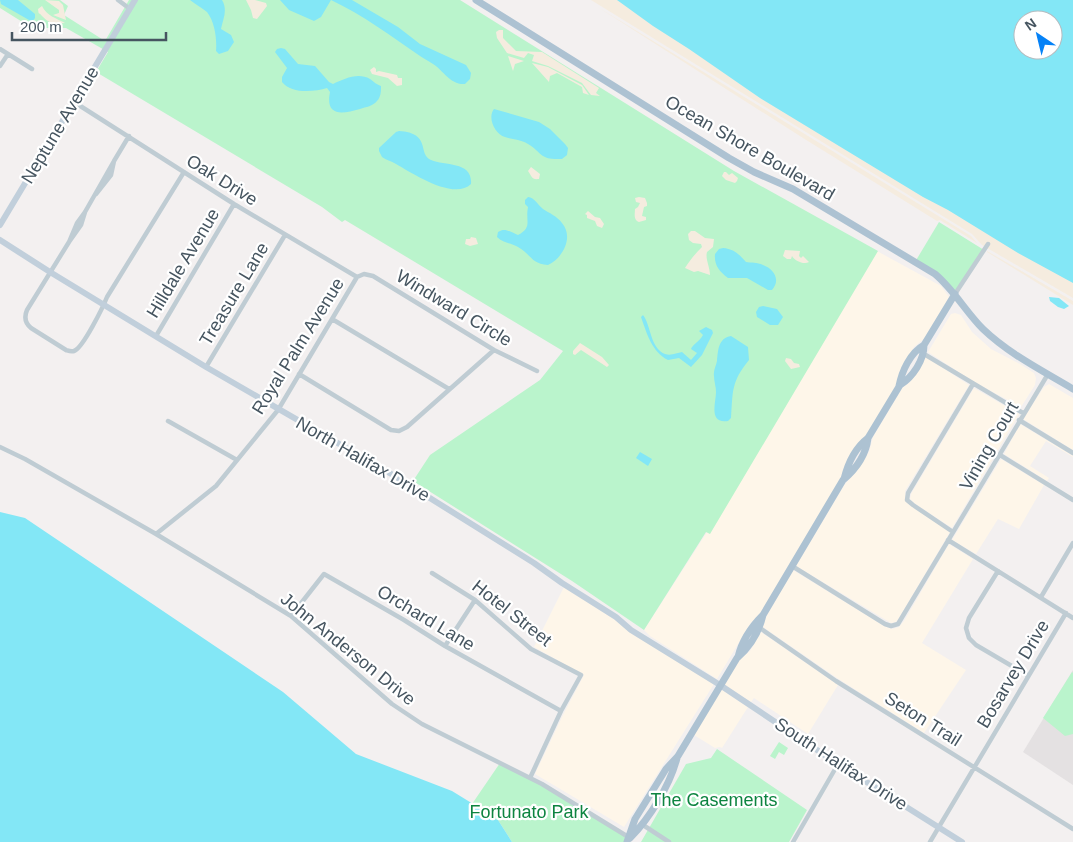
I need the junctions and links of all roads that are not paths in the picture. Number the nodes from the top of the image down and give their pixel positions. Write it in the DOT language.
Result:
graph roads {
  1 [pos="118,0"];
  2 [pos="135,0"];
  3 [pos="476,0"];
  4 [pos="130,9"];
  5 [pos="0,49"];
  6 [pos="8,54"];
  7 [pos="0,66"];
  8 [pos="32,69"];
  9 [pos="74,102"];
  10 [pos="129,136"];
  11 [pos="184,172"];
  12 [pos="234,204"];
  13 [pos="0,225"];
  14 [pos="285,235"];
  15 [pos="0,240"];
  16 [pos="988,244"];
  17 [pos="50,272"];
  18 [pos="357,277"];
  19 [pos="955,294"];
  20 [pos="104,304"];
  21 [pos="332,319"];
  22 [pos="156,336"];
  23 [pos="924,345"];
  24 [pos="494,350"];
  25 [pos="924,354"];
  26 [pos="206,367"];
  27 [pos="537,371"];
  28 [pos="299,374"];
  29 [pos="1048,374"];
  30 [pos="973,384"];
  31 [pos="899,387"];
  32 [pos="449,389"];
  33 [pos="1073,389"];
  34 [pos="278,410"];
  35 [pos="1023,413"];
  36 [pos="1019,420"];
  37 [pos="168,421"];
  38 [pos="0,447"];
  39 [pos="1073,453"];
  40 [pos="1000,455"];
  41 [pos="237,460"];
  42 [pos="1073,500"];
  43 [pos="954,532"];
  44 [pos="156,534"];
  45 [pos="948,540"];
  46 [pos="1073,543"];
  47 [pos="792,566"];
  48 [pos="998,571"];
  49 [pos="432,573"];
  50 [pos="1041,597"];
  51 [pos="475,600"];
  52 [pos="1066,613"];
  53 [pos="763,615"];
  54 [pos="291,616"];
  55 [pos="1073,618"];
  56 [pos="760,628"];
  57 [pos="446,646"];
  58 [pos="738,658"];
  59 [pos="1028,675"];
  60 [pos="720,685"];
  61 [pos="561,711"];
  62 [pos="678,756"];
  63 [pos="838,764"];
  64 [pos="974,767"];
  65 [pos="530,778"];
  66 [pos="651,795"];
  67 [pos="643,825"];
  68 [pos="938,827"];
  69 [pos="1073,830"];
  70 [pos="628,840"];
  71 [pos="669,842"];
  72 [pos="793,842"];
  73 [pos="930,842"];
  74 [pos="962,842"];
  1 -- 4 [label="street"];
  2 -- 4 [label="street, Neptune Avenue"];
  3 -- 19 [label="main road, Ocean Shore Boulevard"];
  4 -- 9 [label="street, Neptune Avenue"];
  5 -- 6 [label="street"];
  6 -- 7 [label="street"];
  6 -- 8 [label="street"];
  9 -- 10 [label="street, Oak Drive"];
  9 -- 13 [label="street, Neptune Avenue"];
  10 -- 11 [label="street, Oak Drive"];
  10 -- 17 [label="street"];
  11 -- 12 [label="street, Oak Drive"];
  11 -- 20 [label="street"];
  12 -- 14 [label="street, Oak Drive"];
  12 -- 22 [label="street, Hilldale Avenue"];
  14 -- 18 [label="street, Oak Drive"];
  14 -- 26 [label="street, Treasure Lane"];
  15 -- 17 [label="street, North Halifax Drive"];
  16 -- 19 [label="street"];
  17 -- 20 [label="street, North Halifax Drive"];
  17 -- 20 [label="street"];
  18 -- 21 [label="street, Royal Palm Avenue"];
  18 -- 24 [label="street, Windward Circle"];
  19 -- 23 [label="main road"];
  19 -- 29 [label="main road, Ocean Shore Boulevard"];
  20 -- 22 [label="street, North Halifax Drive"];
  21 -- 28 [label="street, Royal Palm Avenue"];
  21 -- 32 [label="street"];
  22 -- 26 [label="street, North Halifax Drive"];
  23 -- 25 [label="main road"];
  23 -- 31 [label="main road"];
  24 -- 27 [label="street, Windward Circle"];
  24 -- 32 [label="street"];
  25 -- 30 [label="street"];
  25 -- 31 [label="main road"];
  26 -- 34 [label="street, North Halifax Drive"];
  28 -- 32 [label="street"];
  28 -- 34 [label="street, Royal Palm Avenue"];
  29 -- 33 [label="main road, Ocean Shore Boulevard"];
  29 -- 35 [label="street, Vining Court"];
  30 -- 35 [label="street"];
  30 -- 43 [label="street"];
  31 -- 47 [label="main road"];
  34 -- 41 [label="street, Royal Palm Avenue"];
  34 -- 60 [label="street, North Halifax Drive"];
  35 -- 36 [label="street, Vining Court"];
  36 -- 39 [label="street"];
  36 -- 40 [label="street, Vining Court"];
  37 -- 41 [label="street"];
  38 -- 44 [label="street, John Anderson Drive"];
  40 -- 42 [label="street"];
  40 -- 43 [label="street, Vining Court"];
  41 -- 44 [label="street, Royal Palm Avenue"];
  43 -- 45 [label="street, Vining Court"];
  44 -- 54 [label="street, John Anderson Drive"];
  45 -- 47 [label="street"];
  45 -- 48 [label="street"];
  46 -- 50 [label="street, Bosarvey Drive"];
  47 -- 53 [label="main road"];
  48 -- 50 [label="street"];
  48 -- 59 [label="street"];
  49 -- 51 [label="street, Hotel Street"];
  50 -- 52 [label="street"];
  51 -- 57 [label="street"];
  51 -- 61 [label="street, Hotel Street"];
  52 -- 55 [label="street"];
  52 -- 59 [label="street, Bosarvey Drive"];
  53 -- 56 [label="main road"];
  53 -- 58 [label="main road"];
  54 -- 57 [label="street, Orchard Lane"];
  54 -- 65 [label="street, John Anderson Drive"];
  56 -- 58 [label="main road"];
  56 -- 64 [label="street, Seton Trail"];
  57 -- 61 [label="street, Orchard Lane"];
  58 -- 60 [label="main road"];
  59 -- 64 [label="street, Bosarvey Drive"];
  60 -- 62 [label="main road"];
  60 -- 63 [label="street, South Halifax Drive"];
  61 -- 65 [label="street, Hotel Street"];
  62 -- 66 [label="main road"];
  62 -- 67 [label="main road"];
  63 -- 68 [label="street, South Halifax Drive"];
  63 -- 72 [label="street"];
  64 -- 68 [label="street, Bosarvey Drive"];
  64 -- 69 [label="street, Seton Trail"];
  65 -- 70 [label="street, John Anderson Drive"];
  66 -- 67 [label="main road"];
  66 -- 70 [label="main road"];
  67 -- 70 [label="main road"];
  67 -- 71 [label="street"];
  68 -- 73 [label="street, Bosarvey Drive"];
  68 -- 74 [label="street, South Halifax Drive"];
}
